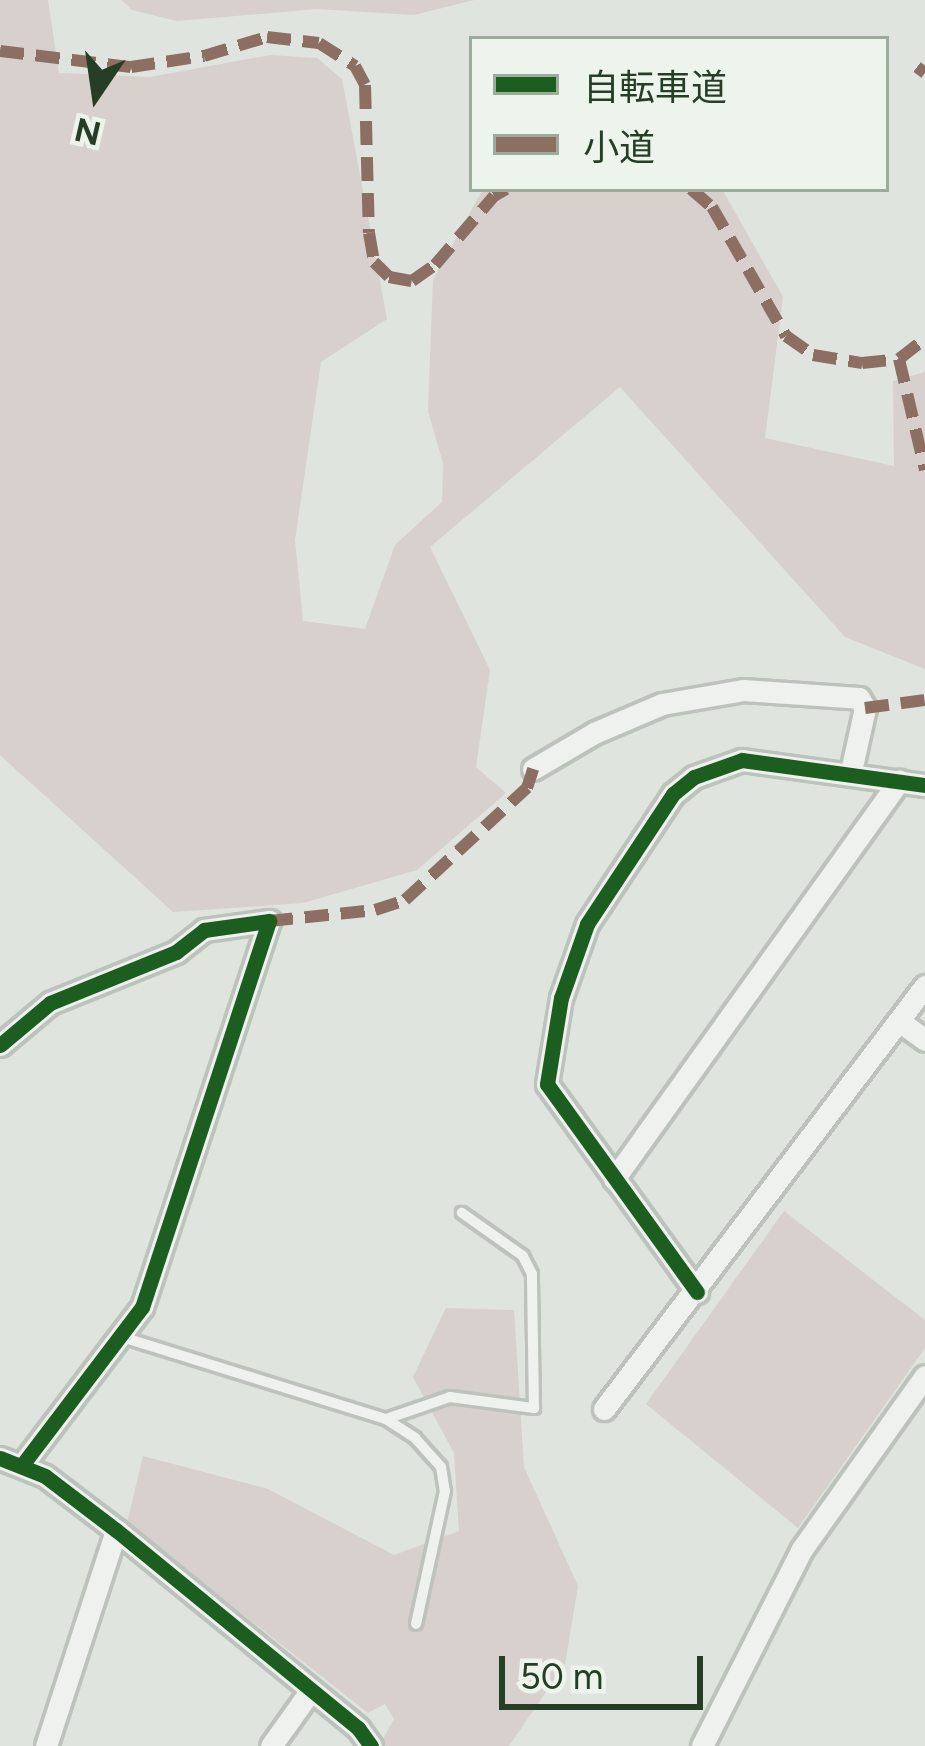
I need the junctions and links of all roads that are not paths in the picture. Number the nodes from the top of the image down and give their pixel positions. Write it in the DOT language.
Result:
graph roads {
  1 [pos="533,769"];
  2 [pos="851,771"];
  3 [pos="899,781"];
  4 [pos="925,784"];
  5 [pos="925,986"];
  6 [pos="899,1021"];
  7 [pos="925,1040"];
  8 [pos="0,1046"];
  9 [pos="614,1179"];
  10 [pos="463,1214"];
  11 [pos="697,1292"];
  12 [pos="119,1336"];
  13 [pos="925,1376"];
  14 [pos="604,1409"];
  15 [pos="386,1418"];
  16 [pos="11,1462"];
  17 [pos="116,1530"];
  18 [pos="416,1624"];
  19 [pos="311,1690"];
  20 [pos="46,1746"];
  21 [pos="271,1746"];
  22 [pos="371,1746"];
  23 [pos="702,1746"];
  1 -- 2 [label="street"];
  2 -- 3 [label="street"];
  2 -- 9 [label="street"];
  3 -- 4 [label="street"];
  3 -- 9 [label="street"];
  5 -- 6 [label="street"];
  6 -- 7 [label="street"];
  6 -- 11 [label="street"];
  8 -- 12 [label="street"];
  9 -- 11 [label="street"];
  10 -- 15 [label="lane"];
  11 -- 14 [label="street"];
  12 -- 15 [label="lane"];
  12 -- 16 [label="street"];
  13 -- 23 [label="street"];
  15 -- 18 [label="lane"];
  16 -- 17 [label="street"];
  17 -- 19 [label="street"];
  17 -- 20 [label="street"];
  19 -- 21 [label="street"];
  19 -- 22 [label="street"];
}
